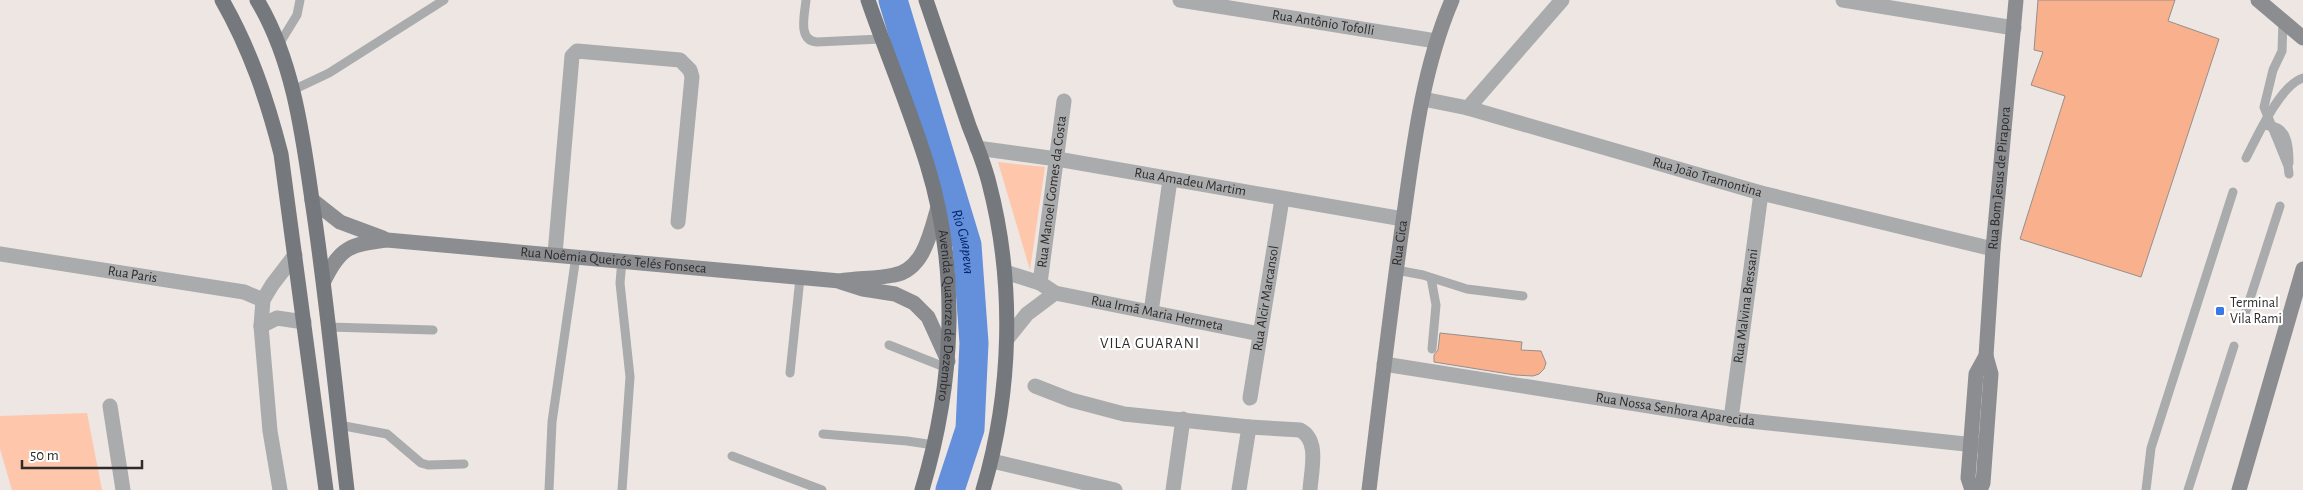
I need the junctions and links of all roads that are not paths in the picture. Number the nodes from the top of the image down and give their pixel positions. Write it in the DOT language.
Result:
graph roads {
  1 [pos="222,0"];
  2 [pos="257,0"];
  3 [pos="300,0"];
  4 [pos="444,0"];
  5 [pos="806,0"];
  6 [pos="868,0"];
  7 [pos="926,0"];
  8 [pos="1180,0"];
  9 [pos="1452,0"];
  10 [pos="1562,0"];
  11 [pos="1843,0"];
  12 [pos="2016,0"];
  13 [pos="2258,0"];
  14 [pos="1265,7"];
  15 [pos="2283,21"];
  16 [pos="2014,28"];
  17 [pos="2303,38"];
  18 [pos="881,39"];
  19 [pos="1436,41"];
  20 [pos="278,46"];
  21 [pos="2303,78"];
  22 [pos="293,90"];
  23 [pos="1423,98"];
  24 [pos="1064,101"];
  25 [pos="1468,108"];
  26 [pos="2267,124"];
  27 [pos="977,148"];
  28 [pos="2246,157"];
  29 [pos="1057,160"];
  30 [pos="2289,172"];
  31 [pos="1170,180"];
  32 [pos="2233,192"];
  33 [pos="1761,193"];
  34 [pos="1282,199"];
  35 [pos="312,200"];
  36 [pos="2280,206"];
  37 [pos="938,207"];
  38 [pos="1404,219"];
  39 [pos="678,222"];
  40 [pos="387,240"];
  41 [pos="1993,249"];
  42 [pos="0,254"];
  43 [pos="555,254"];
  44 [pos="296,255"];
  45 [pos="576,256"];
  46 [pos="622,260"];
  47 [pos="2303,269"];
  48 [pos="1396,270"];
  49 [pos="1005,272"];
  50 [pos="800,278"];
  51 [pos="1430,278"];
  52 [pos="324,281"];
  53 [pos="840,281"];
  54 [pos="1040,283"];
  55 [pos="1055,293"];
  56 [pos="1524,296"];
  57 [pos="263,300"];
  58 [pos="1152,312"];
  59 [pos="2245,314"];
  60 [pos="304,322"];
  61 [pos="261,326"];
  62 [pos="328,328"];
  63 [pos="433,330"];
  64 [pos="1260,334"];
  65 [pos="1007,339"];
  66 [pos="889,345"];
  67 [pos="2234,346"];
  68 [pos="1432,349"];
  69 [pos="1986,356"];
  70 [pos="1384,364"];
  71 [pos="948,365"];
  72 [pos="790,373"];
  73 [pos="1035,386"];
  74 [pos="1250,398"];
  75 [pos="110,406"];
  76 [pos="1183,419"];
  77 [pos="1731,419"];
  78 [pos="339,425"];
  79 [pos="1249,427"];
  80 [pos="823,434"];
  81 [pos="934,445"];
  82 [pos="1970,445"];
  83 [pos="1987,446"];
  84 [pos="732,456"];
  85 [pos="992,460"];
  86 [pos="464,464"];
  87 [pos="2146,489"];
  88 [pos="123,490"];
  89 [pos="280,490"];
  90 [pos="326,490"];
  91 [pos="347,490"];
  92 [pos="549,490"];
  93 [pos="622,490"];
  94 [pos="822,490"];
  95 [pos="922,490"];
  96 [pos="983,490"];
  97 [pos="1115,490"];
  98 [pos="1173,490"];
  99 [pos="1239,490"];
  100 [pos="1310,490"];
  101 [pos="1369,490"];
  102 [pos="1972,490"];
  103 [pos="1980,490"];
  104 [pos="2188,490"];
  105 [pos="2239,490"];
  1 -- 44 [label="main road"];
  2 -- 20 [label="main road"];
  3 -- 20 [label="lane"];
  4 -- 22 [label="lane"];
  5 -- 18 [label="lane"];
  6 -- 18 [label="main road, Avenida Quatorze de Dezembro"];
  7 -- 27 [label="main road"];
  8 -- 14 [label="street, Rua Antônio Tofolli"];
  9 -- 19 [label="street, Rua Cica"];
  10 -- 25 [label="street"];
  11 -- 16 [label="street"];
  12 -- 16 [label="street, Rua Bom Jesus de Pirapora"];
  13 -- 15 [label="street"];
  14 -- 19 [label="street, Rua Antônio Tofolli"];
  15 -- 17 [label="street"];
  15 -- 26 [label="lane"];
  16 -- 41 [label="street, Rua Bom Jesus de Pirapora"];
  18 -- 37 [label="main road, Avenida Quatorze de Dezembro"];
  19 -- 23 [label="street, Rua Cica"];
  20 -- 22 [label="main road"];
  21 -- 26 [label="lane"];
  22 -- 35 [label="main road"];
  23 -- 25 [label="street, Rua João Tramontina"];
  23 -- 38 [label="street, Rua Cica"];
  24 -- 29 [label="street, Rua Manoel Gomes da Costa"];
  25 -- 33 [label="street, Rua João Tramontina"];
  26 -- 28 [label="lane"];
  26 -- 30 [label="lane"];
  27 -- 29 [label="street, Rua Amadeu Martim"];
  27 -- 49 [label="main road"];
  29 -- 31 [label="street, Rua Amadeu Martim"];
  29 -- 54 [label="street, Rua Manoel Gomes da Costa"];
  31 -- 34 [label="street, Rua Amadeu Martim"];
  31 -- 58 [label="street"];
  32 -- 87 [label="lane"];
  33 -- 41 [label="street, Rua João Tramontina"];
  33 -- 77 [label="street, Rua Malvina Bressani"];
  34 -- 38 [label="street, Rua Amadeu Martim"];
  34 -- 64 [label="street, Rua Alcir Marcansol"];
  35 -- 40 [label="street, Rua Noêmia Queirós Telés Fonseca"];
  35 -- 52 [label="main road"];
  36 -- 59 [label="lane"];
  37 -- 53 [label="street, Rua Noêmia Queirós Telés Fonseca"];
  37 -- 71 [label="main road, Avenida Quatorze de Dezembro"];
  38 -- 48 [label="street, Rua Cica"];
  39 -- 43 [label="street"];
  40 -- 43 [label="street, Rua Noêmia Queirós Telés Fonseca"];
  40 -- 52 [label="street, Rua Noêmia Queirós Telés Fonseca"];
  41 -- 69 [label="street, Rua Bom Jesus de Pirapora"];
  42 -- 57 [label="street, Rua Paris"];
  43 -- 45 [label="street, Rua Noêmia Queirós Telés Fonseca"];
  44 -- 57 [label="street"];
  44 -- 60 [label="main road"];
  45 -- 46 [label="street, Rua Noêmia Queirós Telés Fonseca"];
  45 -- 92 [label="lane"];
  46 -- 50 [label="street, Rua Noêmia Queirós Telés Fonseca"];
  46 -- 93 [label="lane"];
  47 -- 105 [label="street"];
  48 -- 51 [label="lane"];
  48 -- 70 [label="street, Rua Cica"];
  49 -- 54 [label="street, Rua Irmã Maria Hermeta"];
  49 -- 65 [label="main road"];
  50 -- 53 [label="street, Rua Noêmia Queirós Telés Fonseca"];
  50 -- 72 [label="lane"];
  51 -- 56 [label="lane"];
  51 -- 68 [label="lane"];
  52 -- 62 [label="main road"];
  53 -- 71 [label="street, Rua Noêmia Queirós Telés Fonseca"];
  54 -- 55 [label="street, Rua Irmã Maria Hermeta"];
  55 -- 58 [label="street, Rua Irmã Maria Hermeta"];
  55 -- 65 [label="street"];
  57 -- 61 [label="street"];
  58 -- 64 [label="street, Rua Irmã Maria Hermeta"];
  60 -- 61 [label="street"];
  60 -- 90 [label="main road"];
  61 -- 89 [label="street"];
  62 -- 63 [label="lane"];
  62 -- 78 [label="main road"];
  64 -- 74 [label="street, Rua Alcir Marcansol"];
  65 -- 85 [label="main road"];
  66 -- 71 [label="lane"];
  67 -- 104 [label="lane"];
  69 -- 82 [label="street, Rua Bom Jesus de Pirapora"];
  69 -- 83 [label="street, Rua Bom Jesus de Pirapora"];
  70 -- 77 [label="street, Rua Nossa Senhora Aparecida"];
  70 -- 101 [label="street, Rua Cica"];
  71 -- 81 [label="main road, Avenida Quatorze de Dezembro"];
  73 -- 76 [label="street"];
  75 -- 88 [label="street"];
  76 -- 79 [label="street"];
  76 -- 98 [label="street"];
  77 -- 82 [label="street, Rua Nossa Senhora Aparecida"];
  78 -- 86 [label="lane"];
  78 -- 91 [label="main road"];
  79 -- 99 [label="street"];
  79 -- 100 [label="street"];
  80 -- 81 [label="lane"];
  81 -- 95 [label="main road, Avenida Quatorze de Dezembro"];
  82 -- 83 [label="street, Rua Nossa Senhora Aparecida"];
  82 -- 102 [label="street, Rua Bom Jesus de Pirapora"];
  83 -- 103 [label="street, Rua Bom Jesus de Pirapora"];
  84 -- 94 [label="lane"];
  85 -- 96 [label="main road"];
  85 -- 97 [label="street"];
}
